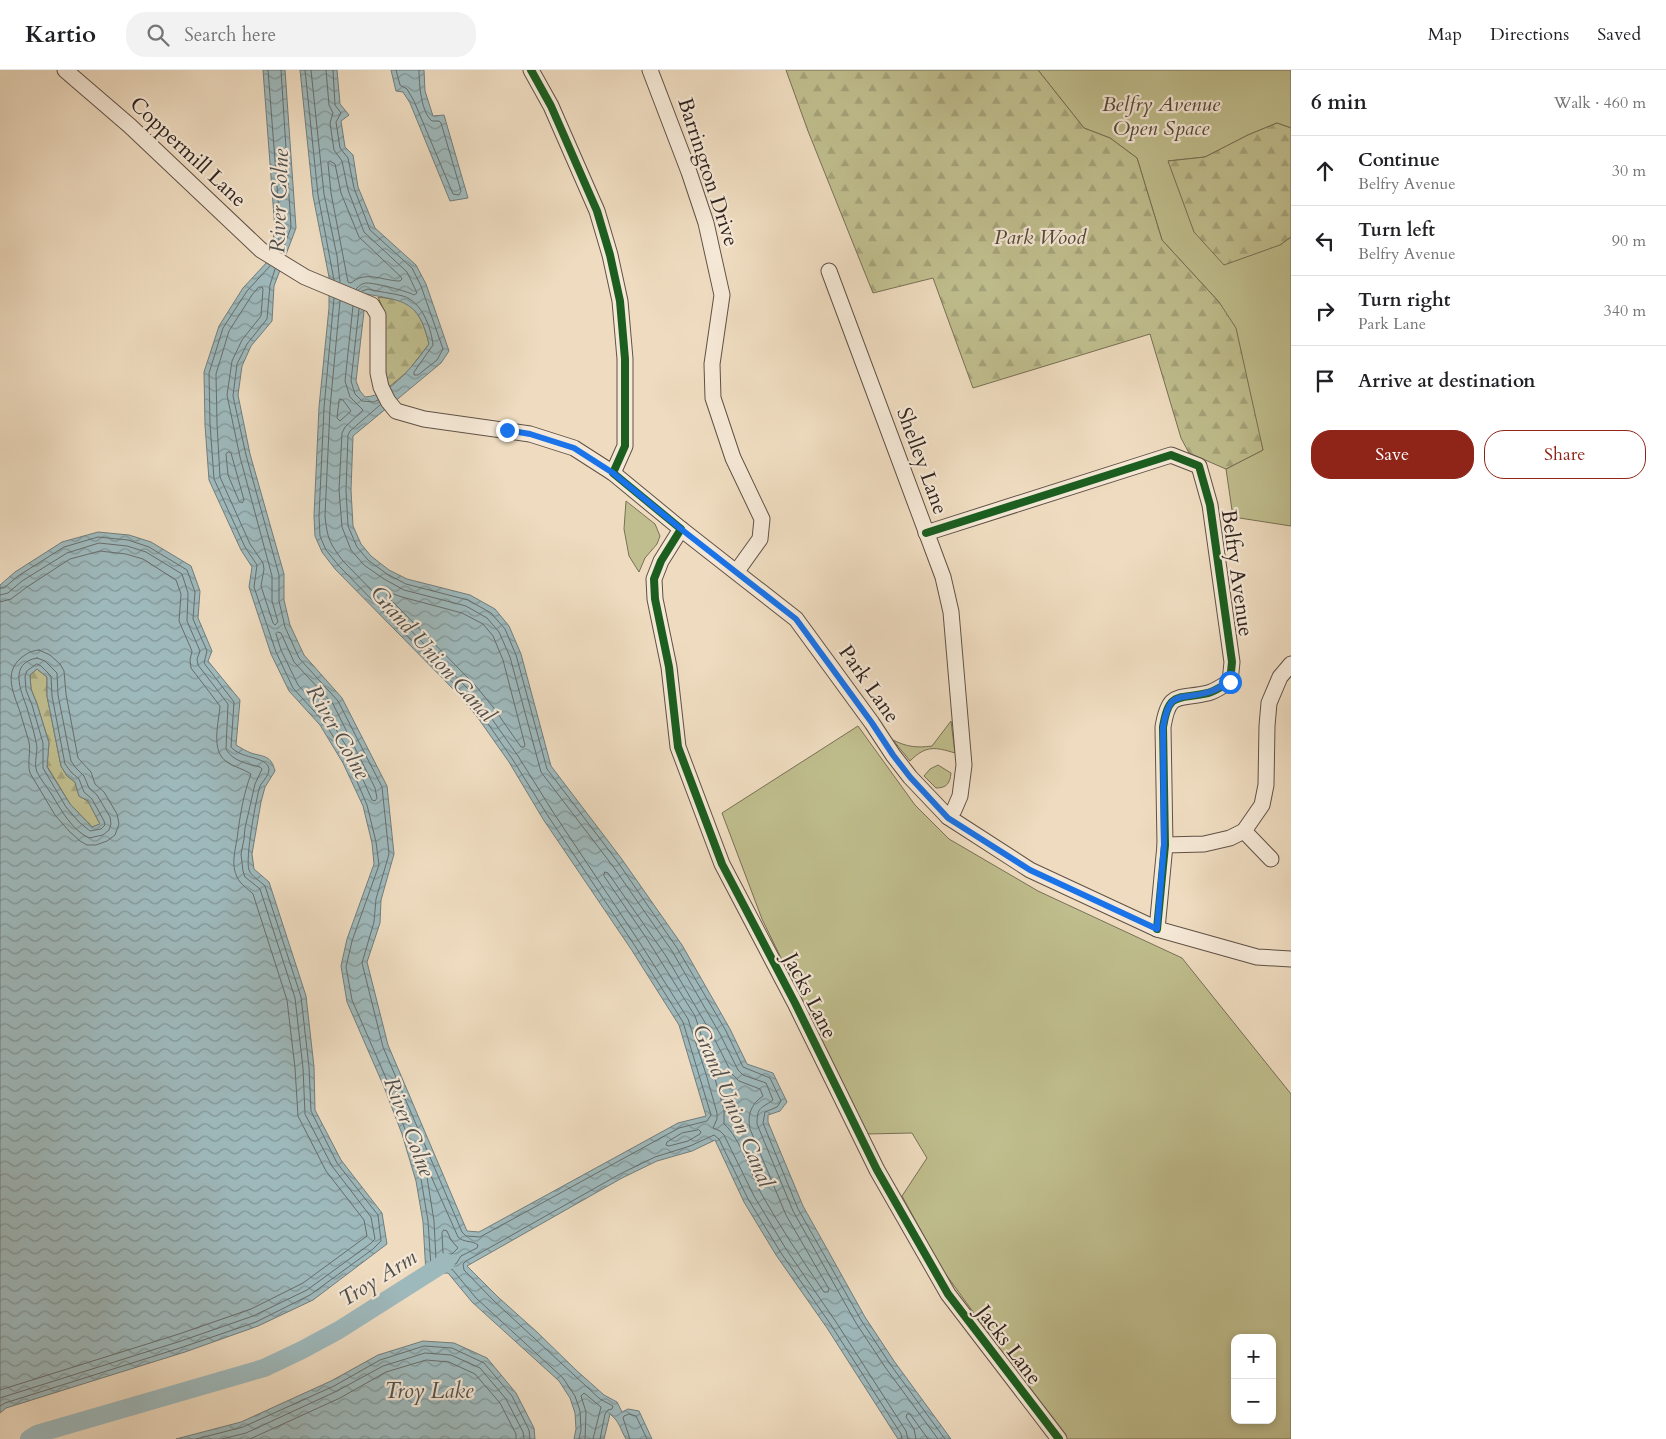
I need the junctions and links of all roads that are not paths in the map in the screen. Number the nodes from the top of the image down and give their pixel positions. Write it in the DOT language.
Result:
graph roads {
  1 [pos="65,70"];
  2 [pos="531,70"];
  3 [pos="650,70"];
  4 [pos="829,271"];
  5 [pos="424,419"];
  6 [pos="613,473"];
  7 [pos="681,529"];
  8 [pos="926,533"];
  9 [pos="737,571"];
  10 [pos="1291,664"];
  11 [pos="948,818"];
  12 [pos="1244,831"];
  13 [pos="1164,845"];
  14 [pos="1271,859"];
  15 [pos="1157,929"];
  16 [pos="1291,959"];
  17 [pos="1059,1439"];
  1 -- 5 [label="street, Coppermill Lane"];
  2 -- 6 [label="street"];
  3 -- 9 [label="street, Barrington Drive"];
  4 -- 8 [label="street, Shelley Lane"];
  5 -- 6 [label="street, Park Lane"];
  6 -- 7 [label="street, Park Lane"];
  7 -- 9 [label="street, Park Lane"];
  7 -- 17 [label="street, Jacks Lane"];
  8 -- 11 [label="street, Shelley Lane"];
  8 -- 13 [label="street, Belfry Avenue"];
  9 -- 11 [label="street, Park Lane"];
  10 -- 12 [label="street"];
  11 -- 15 [label="street, Park Lane"];
  12 -- 13 [label="street"];
  12 -- 14 [label="street"];
  13 -- 15 [label="street, Belfry Avenue"];
  15 -- 16 [label="street, Park Lane"];
}
